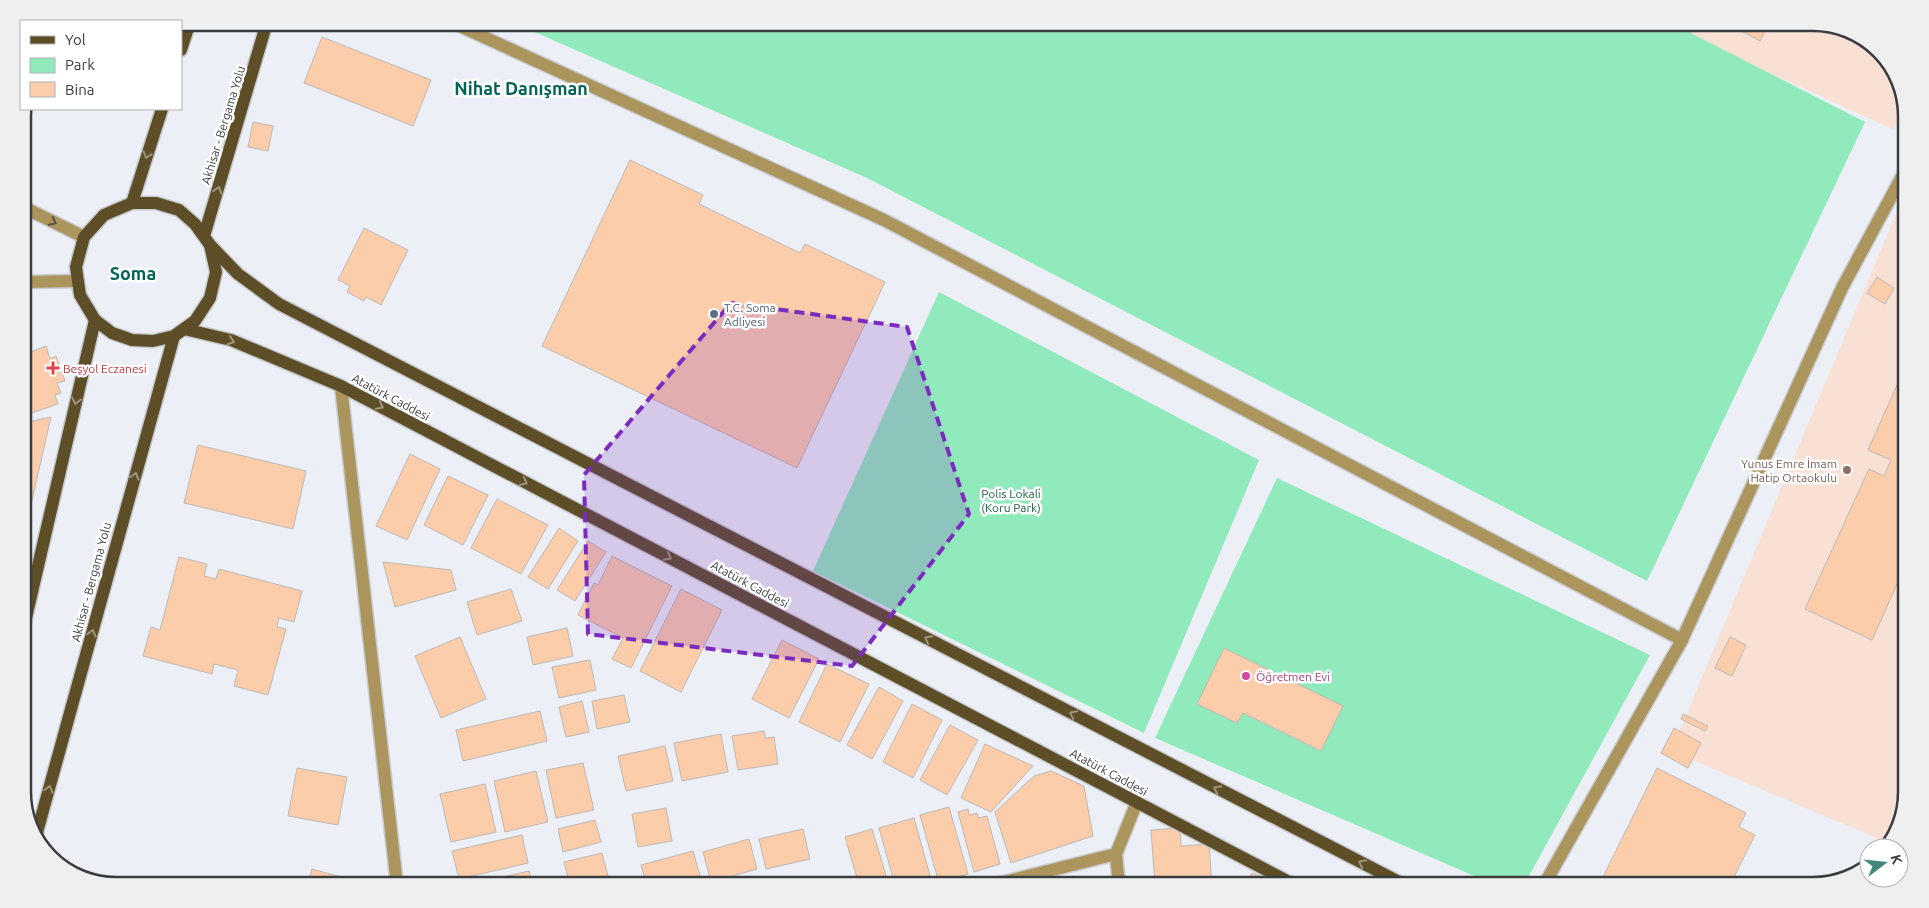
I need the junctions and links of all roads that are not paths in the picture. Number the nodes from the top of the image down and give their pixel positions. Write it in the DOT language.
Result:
graph roads {
  1 [pos="187,31"];
  2 [pos="265,31"];
  3 [pos="471,31"];
  4 [pos="182,47"];
  5 [pos="162,110"];
  6 [pos="1898,184"];
  7 [pos="132,203"];
  8 [pos="31,211"];
  9 [pos="84,238"];
  10 [pos="207,241"];
  11 [pos="78,281"];
  12 [pos="31,282"];
  13 [pos="95,320"];
  14 [pos="179,332"];
  15 [pos="341,386"];
  16 [pos="31,596"];
  17 [pos="1682,640"];
  18 [pos="1137,802"];
  19 [pos="39,826"];
  20 [pos="1116,854"];
  21 [pos="396,877"];
  22 [pos="1027,877"];
  23 [pos="1118,877"];
  24 [pos="1278,877"];
  25 [pos="1388,877"];
  26 [pos="1549,877"];
  1 -- 4 [label="main road"];
  10 -- 2 [label="main road, Akhisar - Bergama Yolu, one-way"];
  3 -- 17 [label="street"];
  5 -- 7 [label="main road, one-way"];
  6 -- 17 [label="street"];
  7 -- 9 [label="main road, Akhisar - Bergama Yolu"];
  7 -- 10 [label="main road, Akhisar - Bergama Yolu"];
  8 -- 9 [label="street, one-way"];
  9 -- 11 [label="main road, Akhisar - Bergama Yolu"];
  10 -- 14 [label="main road, Akhisar - Bergama Yolu"];
  25 -- 10 [label="main road, one-way"];
  11 -- 12 [label="street"];
  11 -- 13 [label="main road, Akhisar - Bergama Yolu"];
  13 -- 14 [label="main road, Akhisar - Bergama Yolu"];
  13 -- 16 [label="main road, one-way"];
  14 -- 15 [label="main road, Atatürk Caddesi, one-way"];
  19 -- 14 [label="main road, Akhisar - Bergama Yolu, one-way"];
  15 -- 18 [label="main road, Atatürk Caddesi, one-way"];
  15 -- 21 [label="street"];
  17 -- 26 [label="street"];
  18 -- 20 [label="street"];
  18 -- 24 [label="main road, Atatürk Caddesi"];
  20 -- 22 [label="street"];
  20 -- 23 [label="street"];
}
